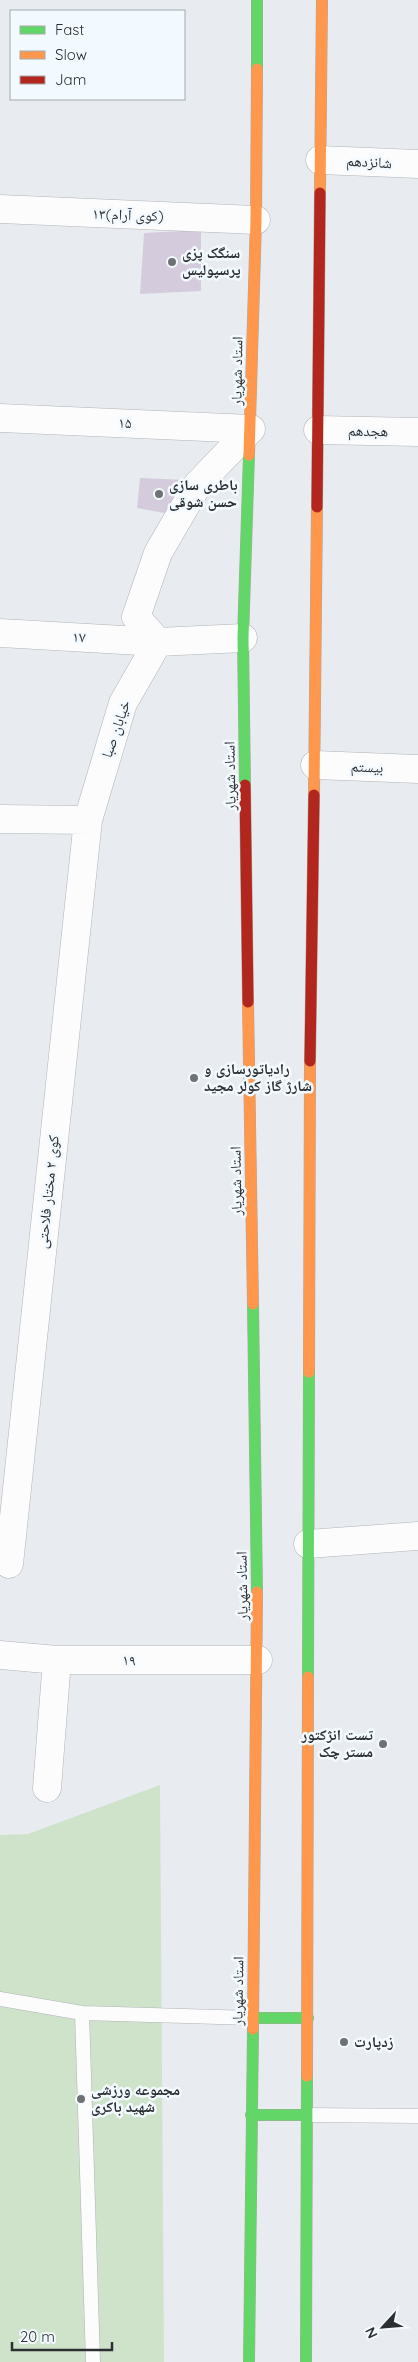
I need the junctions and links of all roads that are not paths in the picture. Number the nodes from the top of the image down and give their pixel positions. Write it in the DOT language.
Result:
graph roads {
  1 [pos="257,0"];
  2 [pos="322,0"];
  3 [pos="320,160"];
  4 [pos="418,164"];
  5 [pos="0,210"];
  6 [pos="256,220"];
  7 [pos="0,418"];
  8 [pos="251,429"];
  9 [pos="318,430"];
  10 [pos="418,432"];
  11 [pos="0,633"];
  12 [pos="243,638"];
  13 [pos="158,642"];
  14 [pos="315,765"];
  15 [pos="418,769"];
  16 [pos="0,819"];
  17 [pos="88,820"];
  18 [pos="10,1462"];
  19 [pos="418,1536"];
  20 [pos="308,1544"];
  21 [pos="9,1564"];
  22 [pos="0,1655"];
  23 [pos="57,1660"];
  24 [pos="258,1660"];
  25 [pos="47,1788"];
  26 [pos="0,1999"];
  27 [pos="82,2013"];
  28 [pos="253,2018"];
  29 [pos="308,2018"];
  30 [pos="251,2115"];
  31 [pos="307,2115"];
  32 [pos="418,2116"];
  33 [pos="92,2362"];
  34 [pos="249,2362"];
  35 [pos="306,2362"];
  1 -- 6 [label="main road, استاد شهریار"];
  2 -- 3 [label="main road"];
  3 -- 4 [label="street, شانزدهم"];
  3 -- 9 [label="main road"];
  5 -- 6 [label="street, ۱۳(کوی آرام)"];
  6 -- 8 [label="main road, استاد شهریار"];
  7 -- 8 [label="street, ۱۵"];
  8 -- 12 [label="main road, استاد شهریار"];
  8 -- 13 [label="street"];
  9 -- 10 [label="street, هجدهم"];
  9 -- 14 [label="main road"];
  11 -- 13 [label="street, ۱۷"];
  12 -- 13 [label="street"];
  12 -- 24 [label="main road, استاد شهریار"];
  13 -- 17 [label="street, خیابان صبا"];
  14 -- 15 [label="street, بیستم"];
  14 -- 20 [label="main road"];
  16 -- 17 [label="street"];
  17 -- 18 [label="street, کوی ۲ مختار فلاحتی"];
  18 -- 21 [label="street, کوی ۲ مختار فلاحتی"];
  19 -- 20 [label="street"];
  20 -- 29 [label="main road"];
  22 -- 23 [label="street, ۱۹"];
  23 -- 24 [label="street, ۱۹"];
  23 -- 25 [label="street"];
  24 -- 28 [label="main road, استاد شهریار"];
  26 -- 27 [label="lane"];
  27 -- 28 [label="lane"];
  27 -- 33 [label="lane"];
  28 -- 29 [label="main road"];
  28 -- 30 [label="main road, استاد شهریار"];
  29 -- 31 [label="main road"];
  30 -- 31 [label="main road"];
  30 -- 34 [label="main road, استاد شهریار"];
  31 -- 32 [label="lane"];
  31 -- 35 [label="main road"];
}
